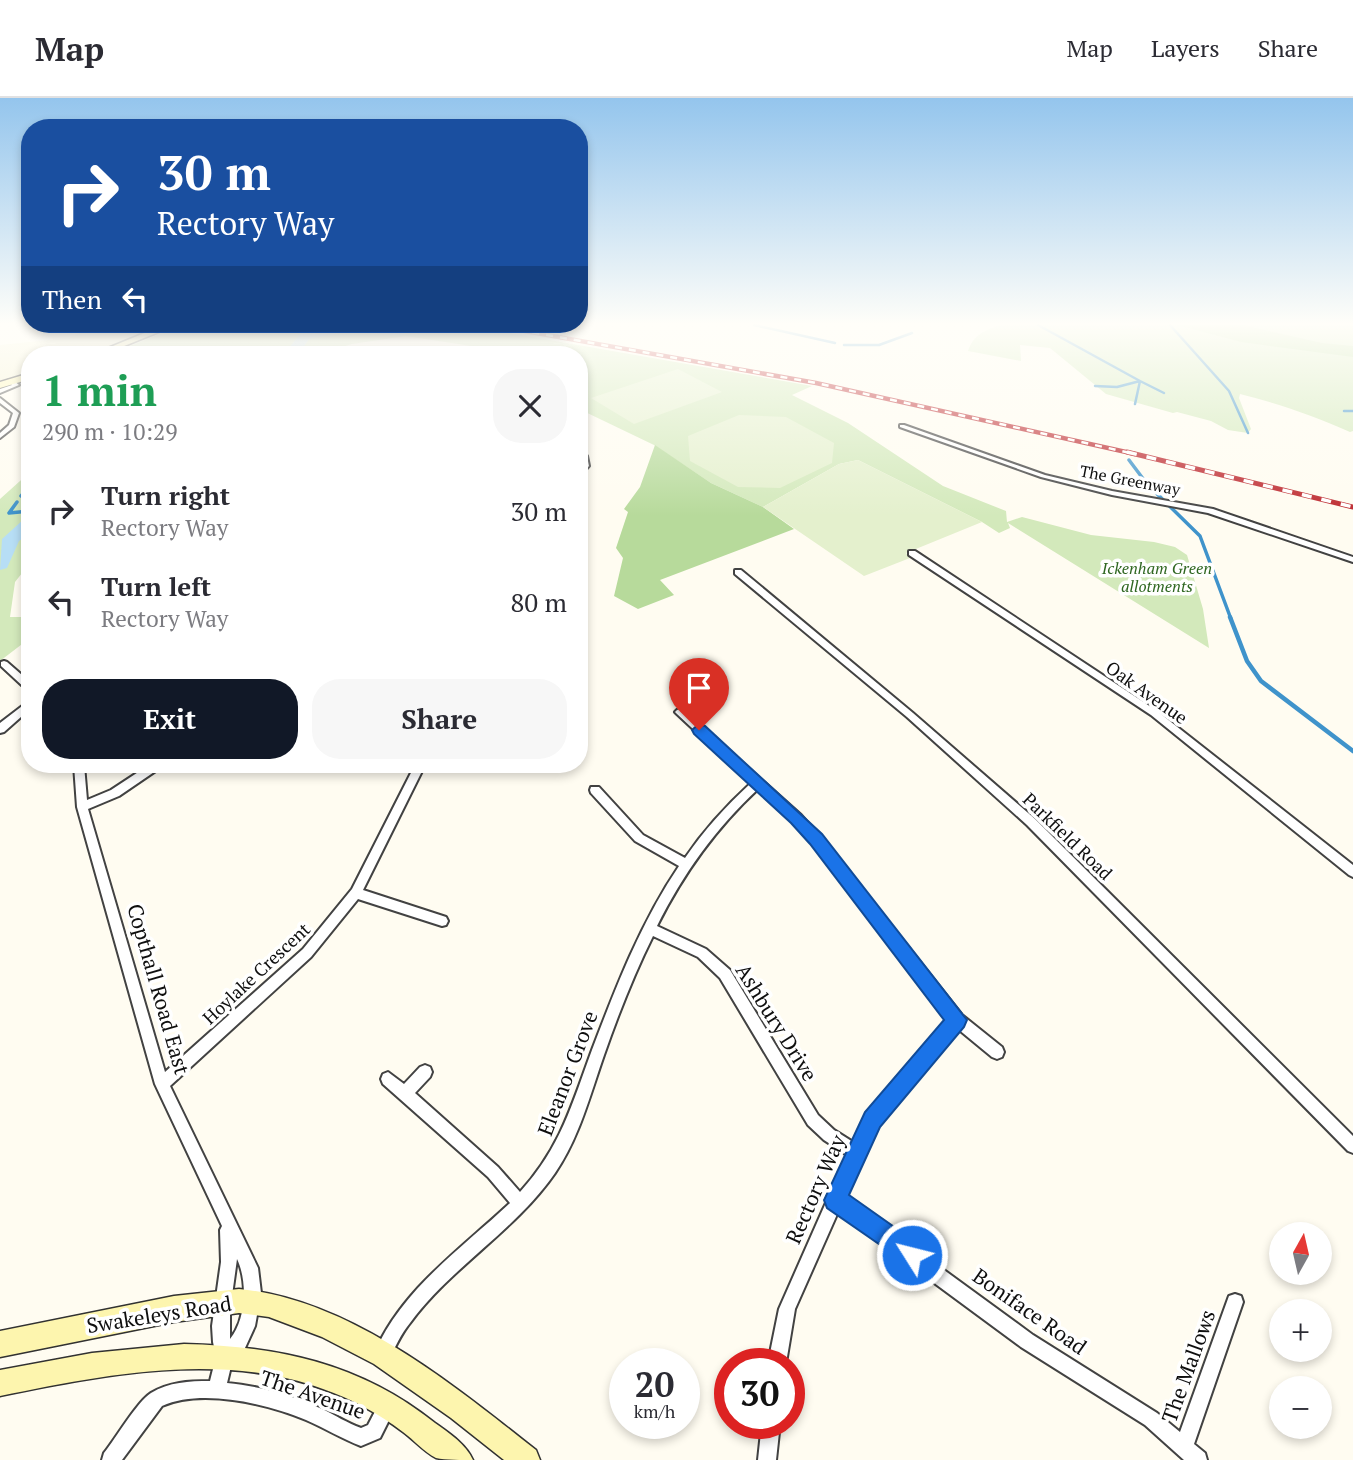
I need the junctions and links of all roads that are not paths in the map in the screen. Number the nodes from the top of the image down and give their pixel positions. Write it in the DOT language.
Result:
graph roads {
  1 [pos="0,400"];
  2 [pos="902,426"];
  3 [pos="0,436"];
  4 [pos="912,553"];
  5 [pos="1353,560"];
  6 [pos="738,572"];
  7 [pos="4,664"];
  8 [pos="21,680"];
  9 [pos="21,711"];
  10 [pos="680,712"];
  11 [pos="0,730"];
  12 [pos="80,773"];
  13 [pos="144,773"];
  14 [pos="416,773"];
  15 [pos="758,783"];
  16 [pos="595,790"];
  17 [pos="82,807"];
  18 [pos="687,866"];
  19 [pos="1353,872"];
  20 [pos="356,893"];
  21 [pos="442,921"];
  22 [pos="650,929"];
  23 [pos="957,1020"];
  24 [pos="997,1052"];
  25 [pos="425,1072"];
  26 [pos="388,1079"];
  27 [pos="162,1084"];
  28 [pos="405,1093"];
  29 [pos="1353,1146"];
  30 [pos="856,1152"];
  31 [pos="835,1200"];
  32 [pos="519,1202"];
  33 [pos="224,1217"];
  34 [pos="224,1302"];
  35 [pos="253,1302"];
  36 [pos="1236,1302"];
  37 [pos="0,1344"];
  38 [pos="780,1348"];
  39 [pos="383,1355"];
  40 [pos="225,1357"];
  41 [pos="0,1382"];
  42 [pos="216,1391"];
  43 [pos="387,1406"];
  44 [pos="769,1439"];
  45 [pos="1184,1446"];
  46 [pos="111,1460"];
  47 [pos="459,1460"];
  48 [pos="526,1460"];
  49 [pos="767,1460"];
  50 [pos="1198,1460"];
  1 -- 3 [label="street"];
  2 -- 5 [label="street, The Greenway"];
  4 -- 19 [label="street, Oak Avenue"];
  6 -- 29 [label="street, Parkfield Road"];
  7 -- 8 [label="street"];
  9 -- 11 [label="street"];
  10 -- 15 [label="street"];
  12 -- 17 [label="street, Copthall Road East"];
  13 -- 17 [label="street"];
  14 -- 20 [label="street, Hoylake Crescent"];
  15 -- 18 [label="street, Eleanor Grove"];
  15 -- 23 [label="street"];
  16 -- 18 [label="street"];
  17 -- 27 [label="street, Copthall Road East"];
  18 -- 22 [label="street, Eleanor Grove"];
  20 -- 21 [label="street"];
  20 -- 27 [label="street, Hoylake Crescent"];
  22 -- 30 [label="street, Ashbury Drive"];
  22 -- 32 [label="street, Eleanor Grove"];
  23 -- 24 [label="street"];
  23 -- 30 [label="street, Rectory Way"];
  25 -- 28 [label="street"];
  26 -- 28 [label="street"];
  27 -- 33 [label="street, Copthall Road East"];
  28 -- 32 [label="street"];
  30 -- 31 [label="street, Rectory Way"];
  31 -- 38 [label="street, Rectory Way"];
  31 -- 45 [label="street, Boniface Road"];
  32 -- 39 [label="street, Eleanor Grove"];
  33 -- 34 [label="street, Copthall Road East"];
  33 -- 35 [label="street, Copthall Road East"];
  34 -- 35 [label="main road, Swakeleys Road"];
  34 -- 37 [label="main road, Swakeleys Road"];
  34 -- 40 [label="street, Copthall Road East"];
  35 -- 39 [label="main road, Swakeleys Road"];
  35 -- 40 [label="street, Copthall Road East"];
  36 -- 45 [label="street, The Mallows"];
  39 -- 48 [label="main road, Swakeleys Road"];
  40 -- 41 [label="main road, Swakeleys Road"];
  40 -- 42 [label="street, Copthall Road East"];
  40 -- 43 [label="main road, Swakeleys Road"];
  42 -- 43 [label="street, The Avenue"];
  42 -- 46 [label="street, The Avenue"];
  43 -- 47 [label="main road, Swakeleys Road"];
  44 -- 49 [label="street"];
  45 -- 50 [label="street, Boniface Road"];
}
